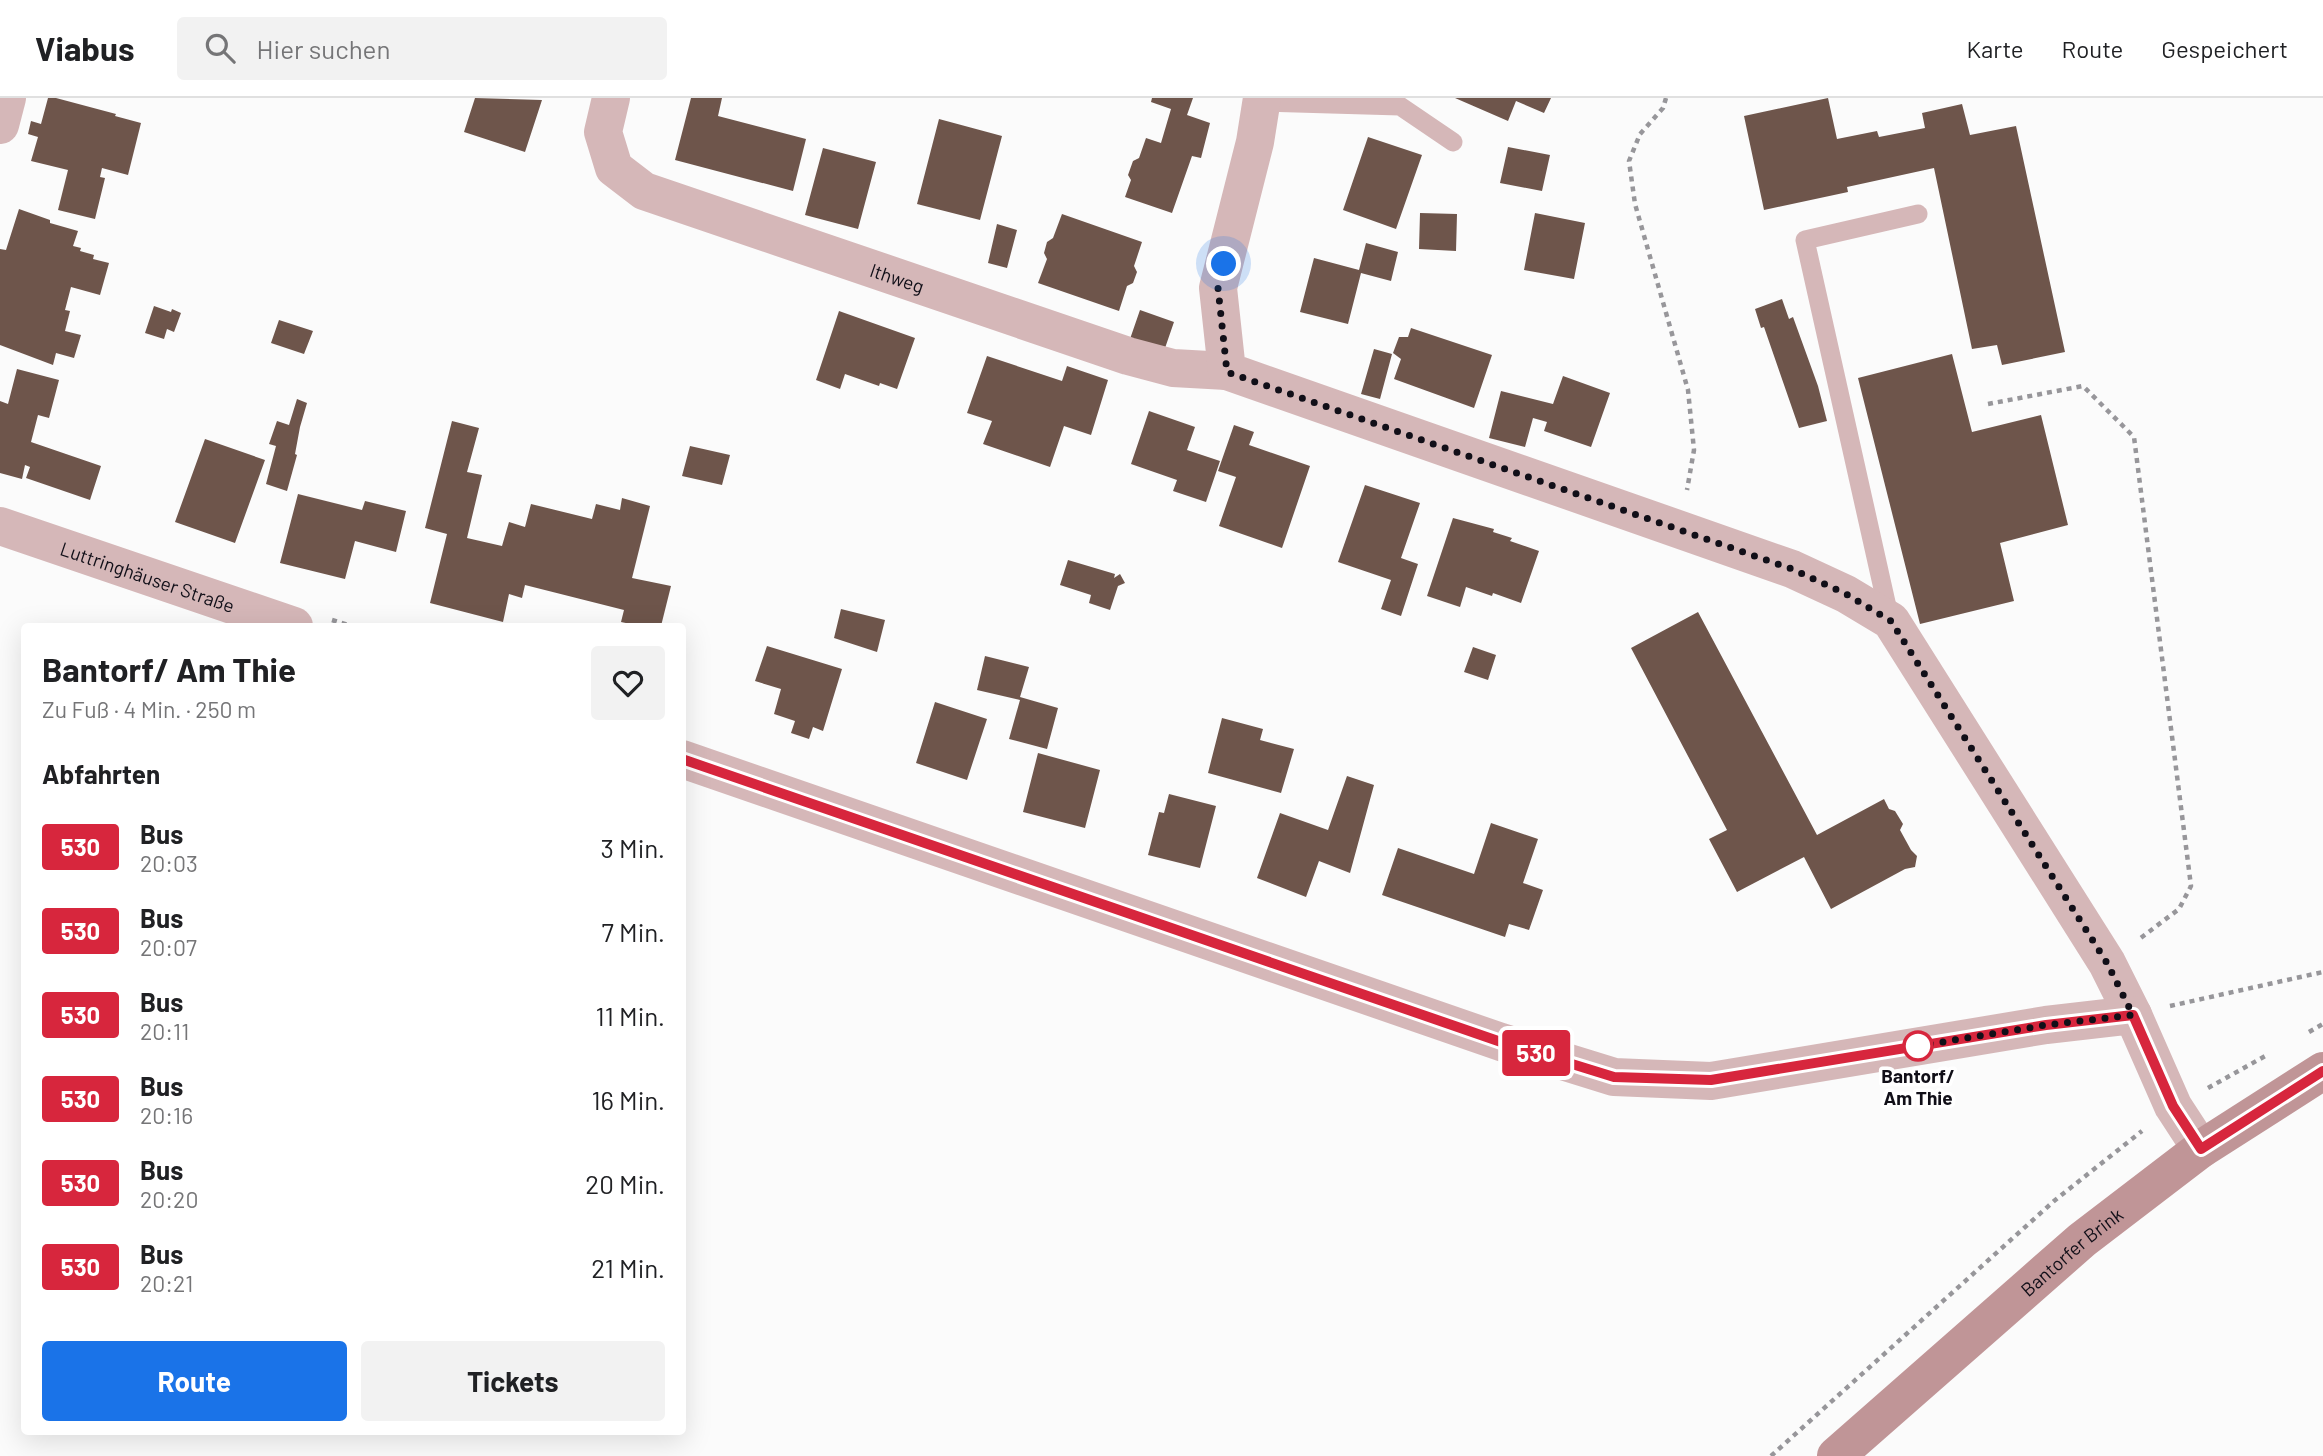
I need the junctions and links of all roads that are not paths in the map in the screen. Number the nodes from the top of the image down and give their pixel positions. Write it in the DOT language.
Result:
graph roads {
  1 [pos="7,98"];
  2 [pos="1262,100"];
  3 [pos="607,115"];
  4 [pos="0,125"];
  5 [pos="1453,142"];
  6 [pos="1918,214"];
  7 [pos="1227,372"];
  8 [pos="0,526"];
  9 [pos="1891,621"];
  10 [pos="285,623"];
  11 [pos="686,760"];
  12 [pos="2133,1015"];
  13 [pos="2323,1071"];
  14 [pos="2201,1149"];
  15 [pos="1836,1456"];
  1 -- 4 [label="street"];
  2 -- 5 [label="lane"];
  2 -- 7 [label="street"];
  3 -- 7 [label="street, Ithweg"];
  6 -- 9 [label="lane"];
  7 -- 9 [label="street, Ithweg"];
  8 -- 10 [label="street, Luttringhäuser Straße"];
  9 -- 12 [label="street"];
  11 -- 12 [label="street"];
  12 -- 14 [label="street"];
  13 -- 14 [label="main road, Bantorfer Brink"];
  14 -- 15 [label="main road, Bantorfer Brink"];
}
